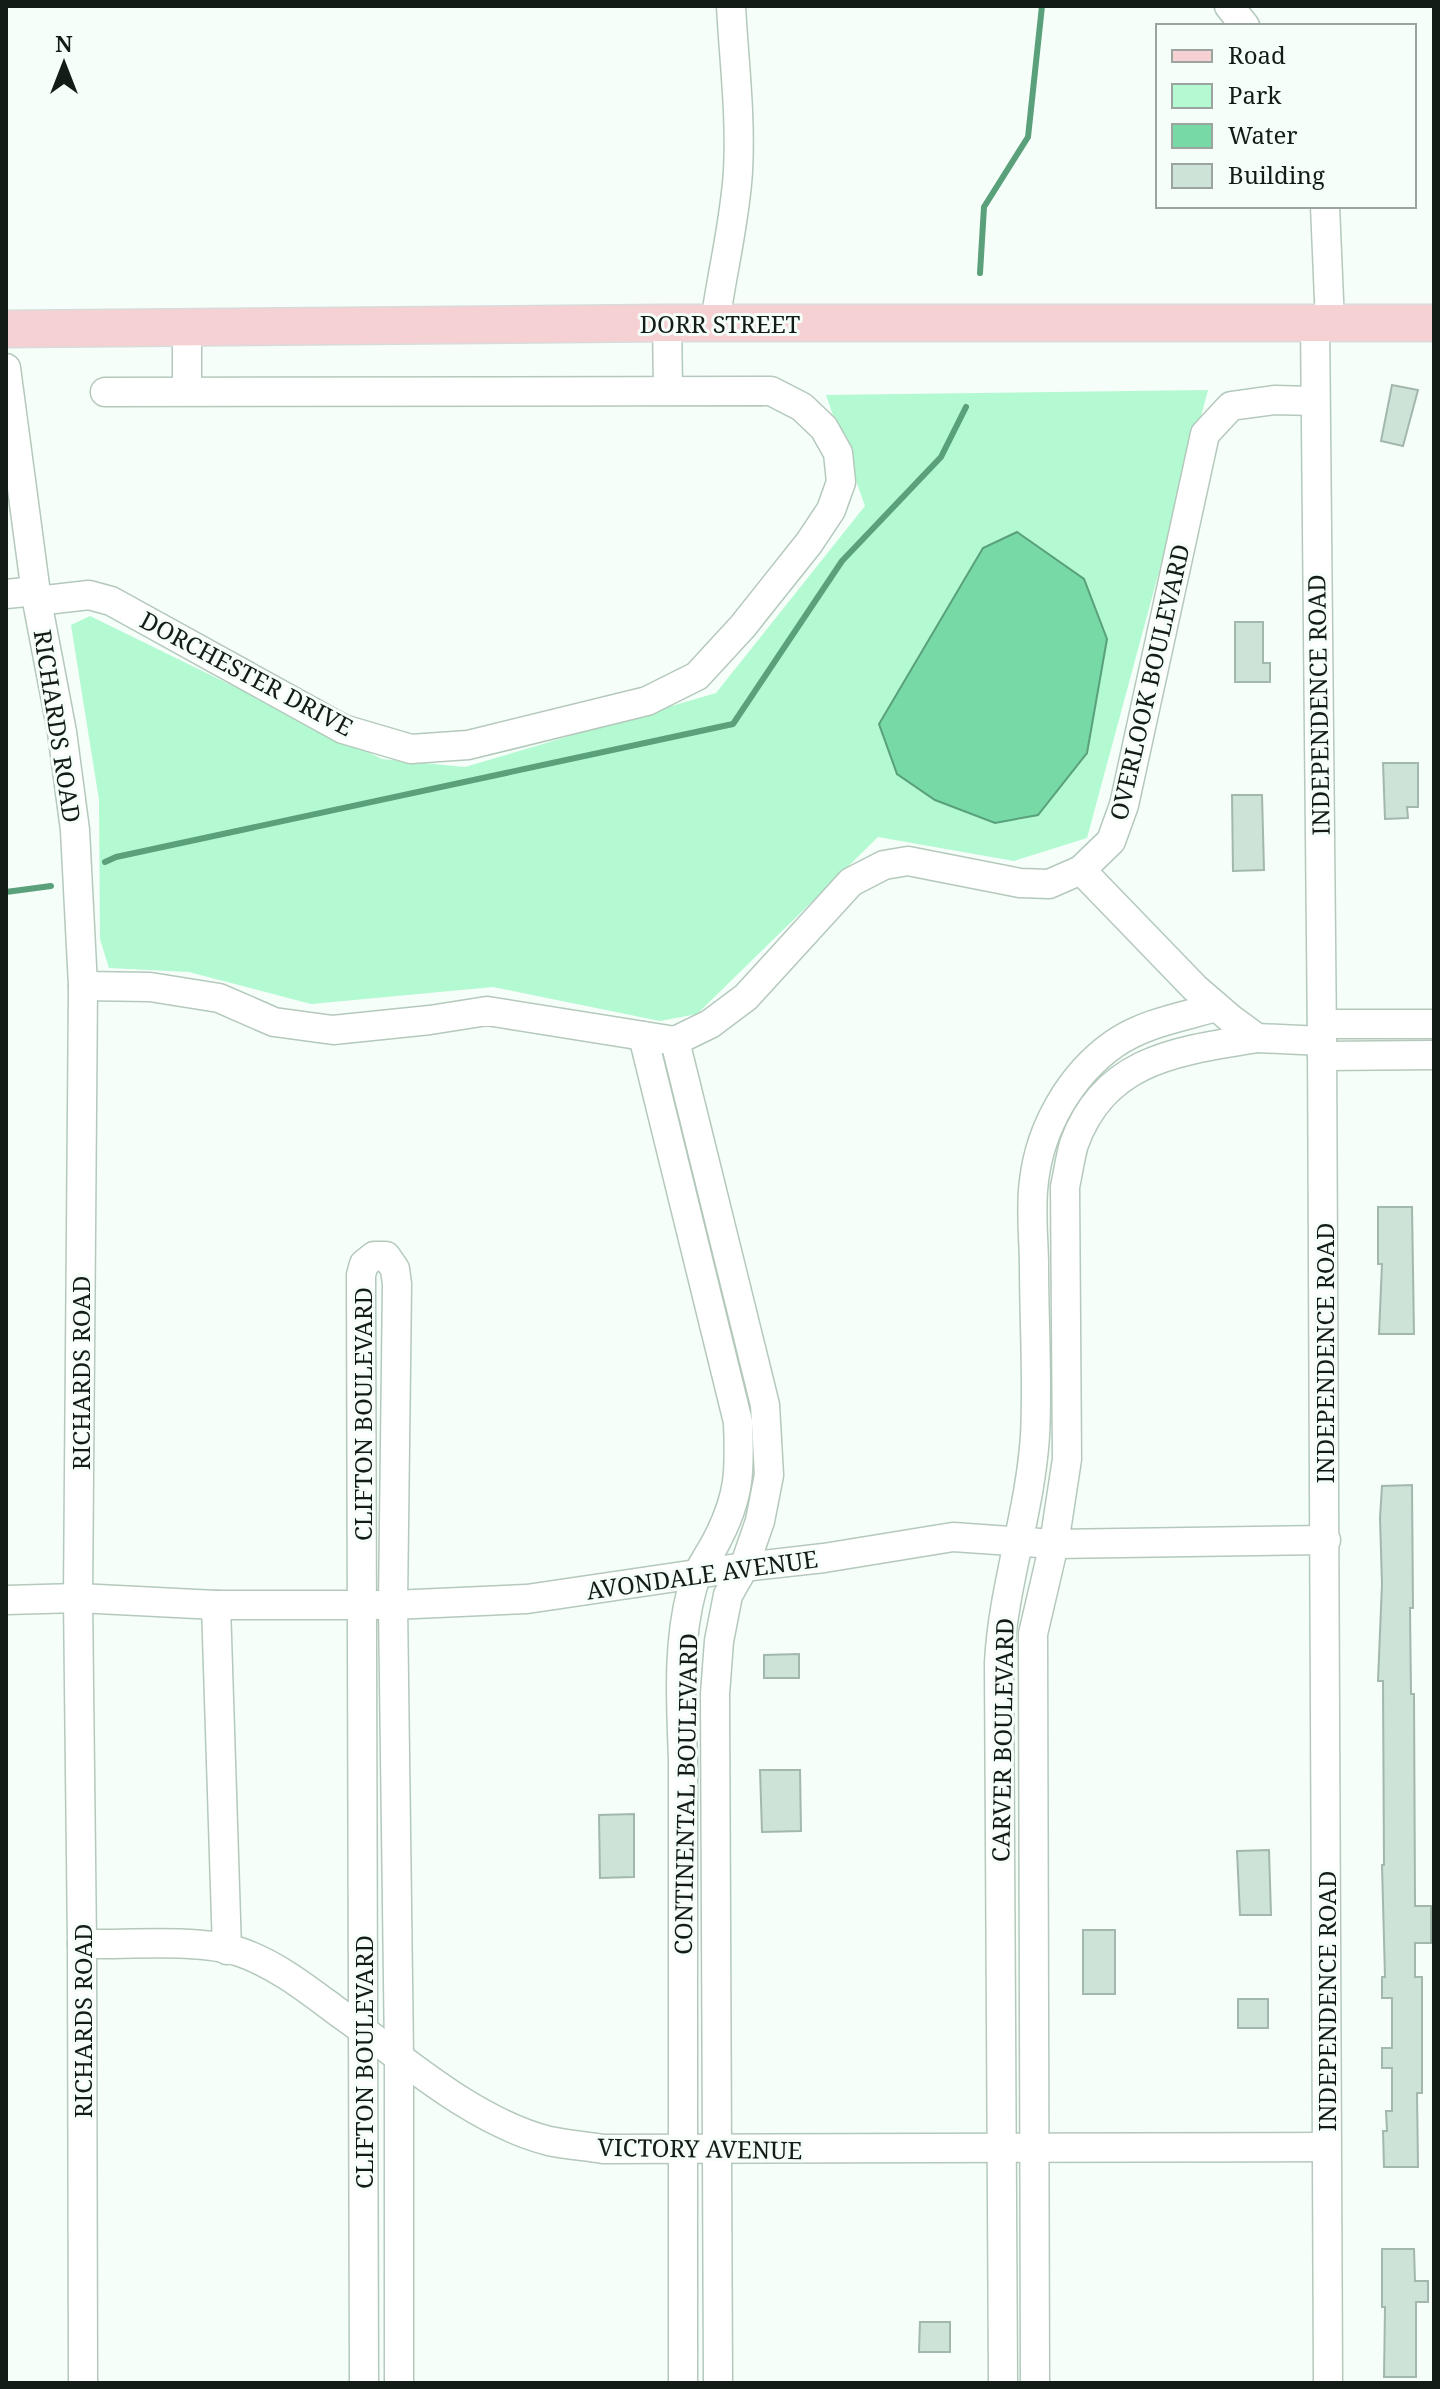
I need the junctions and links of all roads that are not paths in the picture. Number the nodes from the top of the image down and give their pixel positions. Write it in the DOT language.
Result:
graph roads {
  1 [pos="731,6"];
  2 [pos="1229,6"];
  3 [pos="1243,24"];
  4 [pos="1325,208"];
  5 [pos="667,323"];
  6 [pos="715,323"];
  7 [pos="1322,323"];
  8 [pos="1434,323"];
  9 [pos="187,328"];
  10 [pos="6,329"];
  11 [pos="6,368"];
  12 [pos="668,390"];
  13 [pos="187,391"];
  14 [pos="105,392"];
  15 [pos="1314,401"];
  16 [pos="6,594"];
  17 [pos="37,596"];
  18 [pos="1081,870"];
  19 [pos="83,986"];
  20 [pos="1216,1007"];
  21 [pos="1434,1024"];
  22 [pos="643,1036"];
  23 [pos="1257,1038"];
  24 [pos="1322,1040"];
  25 [pos="675,1041"];
  26 [pos="1434,1055"];
  27 [pos="1326,1540"];
  28 [pos="1018,1542"];
  29 [pos="1054,1544"];
  30 [pos="744,1567"];
  31 [pos="699,1573"];
  32 [pos="78,1598"];
  33 [pos="6,1600"];
  34 [pos="216,1605"];
  35 [pos="363,1605"];
  36 [pos="393,1605"];
  37 [pos="82,1944"];
  38 [pos="227,1950"];
  39 [pos="363,2029"];
  40 [pos="399,2055"];
  41 [pos="1326,2147"];
  42 [pos="716,2148"];
  43 [pos="684,2149"];
  44 [pos="1035,2149"];
  45 [pos="1002,2150"];
  46 [pos="83,2383"];
  47 [pos="364,2383"];
  48 [pos="399,2383"];
  49 [pos="683,2383"];
  50 [pos="718,2383"];
  51 [pos="1003,2383"];
  52 [pos="1035,2383"];
  53 [pos="1328,2383"];
  1 -- 6 [label="street"];
  2 -- 3 [label="street"];
  4 -- 7 [label="street, INDEPENDENCE ROAD"];
  5 -- 6 [label="main road, DORR STREET"];
  5 -- 9 [label="main road, DORR STREET"];
  5 -- 12 [label="street"];
  6 -- 7 [label="main road, DORR STREET"];
  7 -- 8 [label="main road, DORR STREET"];
  7 -- 15 [label="street, INDEPENDENCE ROAD"];
  9 -- 10 [label="main road, DORR STREET"];
  9 -- 13 [label="street"];
  11 -- 17 [label="street, RICHARDS ROAD"];
  12 -- 13 [label="street, DORCHESTER DRIVE"];
  12 -- 17 [label="street, DORCHESTER DRIVE"];
  13 -- 14 [label="street, DORCHESTER DRIVE"];
  15 -- 18 [label="street, OVERLOOK BOULEVARD"];
  15 -- 24 [label="street, INDEPENDENCE ROAD"];
  16 -- 17 [label="street, DORCHESTER DRIVE"];
  17 -- 19 [label="street, RICHARDS ROAD"];
  18 -- 20 [label="street"];
  18 -- 25 [label="street, OVERLOOK BOULEVARD"];
  19 -- 22 [label="street"];
  19 -- 32 [label="street, RICHARDS ROAD"];
  20 -- 23 [label="street"];
  20 -- 28 [label="street, CARVER BOULEVARD"];
  21 -- 24 [label="street"];
  22 -- 25 [label="street"];
  22 -- 31 [label="street, CONTINENTAL BOULEVARD"];
  23 -- 24 [label="street, CARVER BOULEVARD"];
  23 -- 29 [label="street, CARVER BOULEVARD"];
  24 -- 26 [label="street"];
  24 -- 27 [label="street, INDEPENDENCE ROAD"];
  25 -- 30 [label="street, CONTINENTAL BOULEVARD"];
  27 -- 29 [label="street, AVONDALE AVENUE"];
  27 -- 41 [label="street, INDEPENDENCE ROAD"];
  28 -- 29 [label="street, AVONDALE AVENUE"];
  28 -- 30 [label="street, AVONDALE AVENUE"];
  28 -- 45 [label="street, CARVER BOULEVARD"];
  29 -- 44 [label="street, CARVER BOULEVARD"];
  30 -- 31 [label="street, AVONDALE AVENUE"];
  30 -- 42 [label="street, CONTINENTAL BOULEVARD"];
  31 -- 36 [label="street, AVONDALE AVENUE"];
  31 -- 43 [label="street, CONTINENTAL BOULEVARD"];
  32 -- 33 [label="street, AVONDALE AVENUE"];
  32 -- 34 [label="street, AVONDALE AVENUE"];
  32 -- 37 [label="street, RICHARDS ROAD"];
  34 -- 35 [label="street, AVONDALE AVENUE"];
  34 -- 38 [label="street"];
  35 -- 36 [label="street, AVONDALE AVENUE"];
  35 -- 36 [label="street, CLIFTON BOULEVARD"];
  35 -- 39 [label="street, CLIFTON BOULEVARD"];
  36 -- 40 [label="street, CLIFTON BOULEVARD"];
  37 -- 38 [label="street, VICTORY AVENUE"];
  37 -- 46 [label="street, RICHARDS ROAD"];
  38 -- 39 [label="street, VICTORY AVENUE"];
  39 -- 40 [label="street, VICTORY AVENUE"];
  39 -- 47 [label="street, CLIFTON BOULEVARD"];
  40 -- 43 [label="street, VICTORY AVENUE"];
  40 -- 48 [label="street, CLIFTON BOULEVARD"];
  41 -- 44 [label="street, VICTORY AVENUE"];
  41 -- 53 [label="street, INDEPENDENCE ROAD"];
  42 -- 43 [label="street, VICTORY AVENUE"];
  42 -- 45 [label="street, VICTORY AVENUE"];
  42 -- 50 [label="street, CONTINENTAL BOULEVARD"];
  43 -- 49 [label="street, CONTINENTAL BOULEVARD"];
  44 -- 45 [label="street, VICTORY AVENUE"];
  44 -- 52 [label="street, CARVER BOULEVARD"];
  45 -- 51 [label="street, CARVER BOULEVARD"];
}
